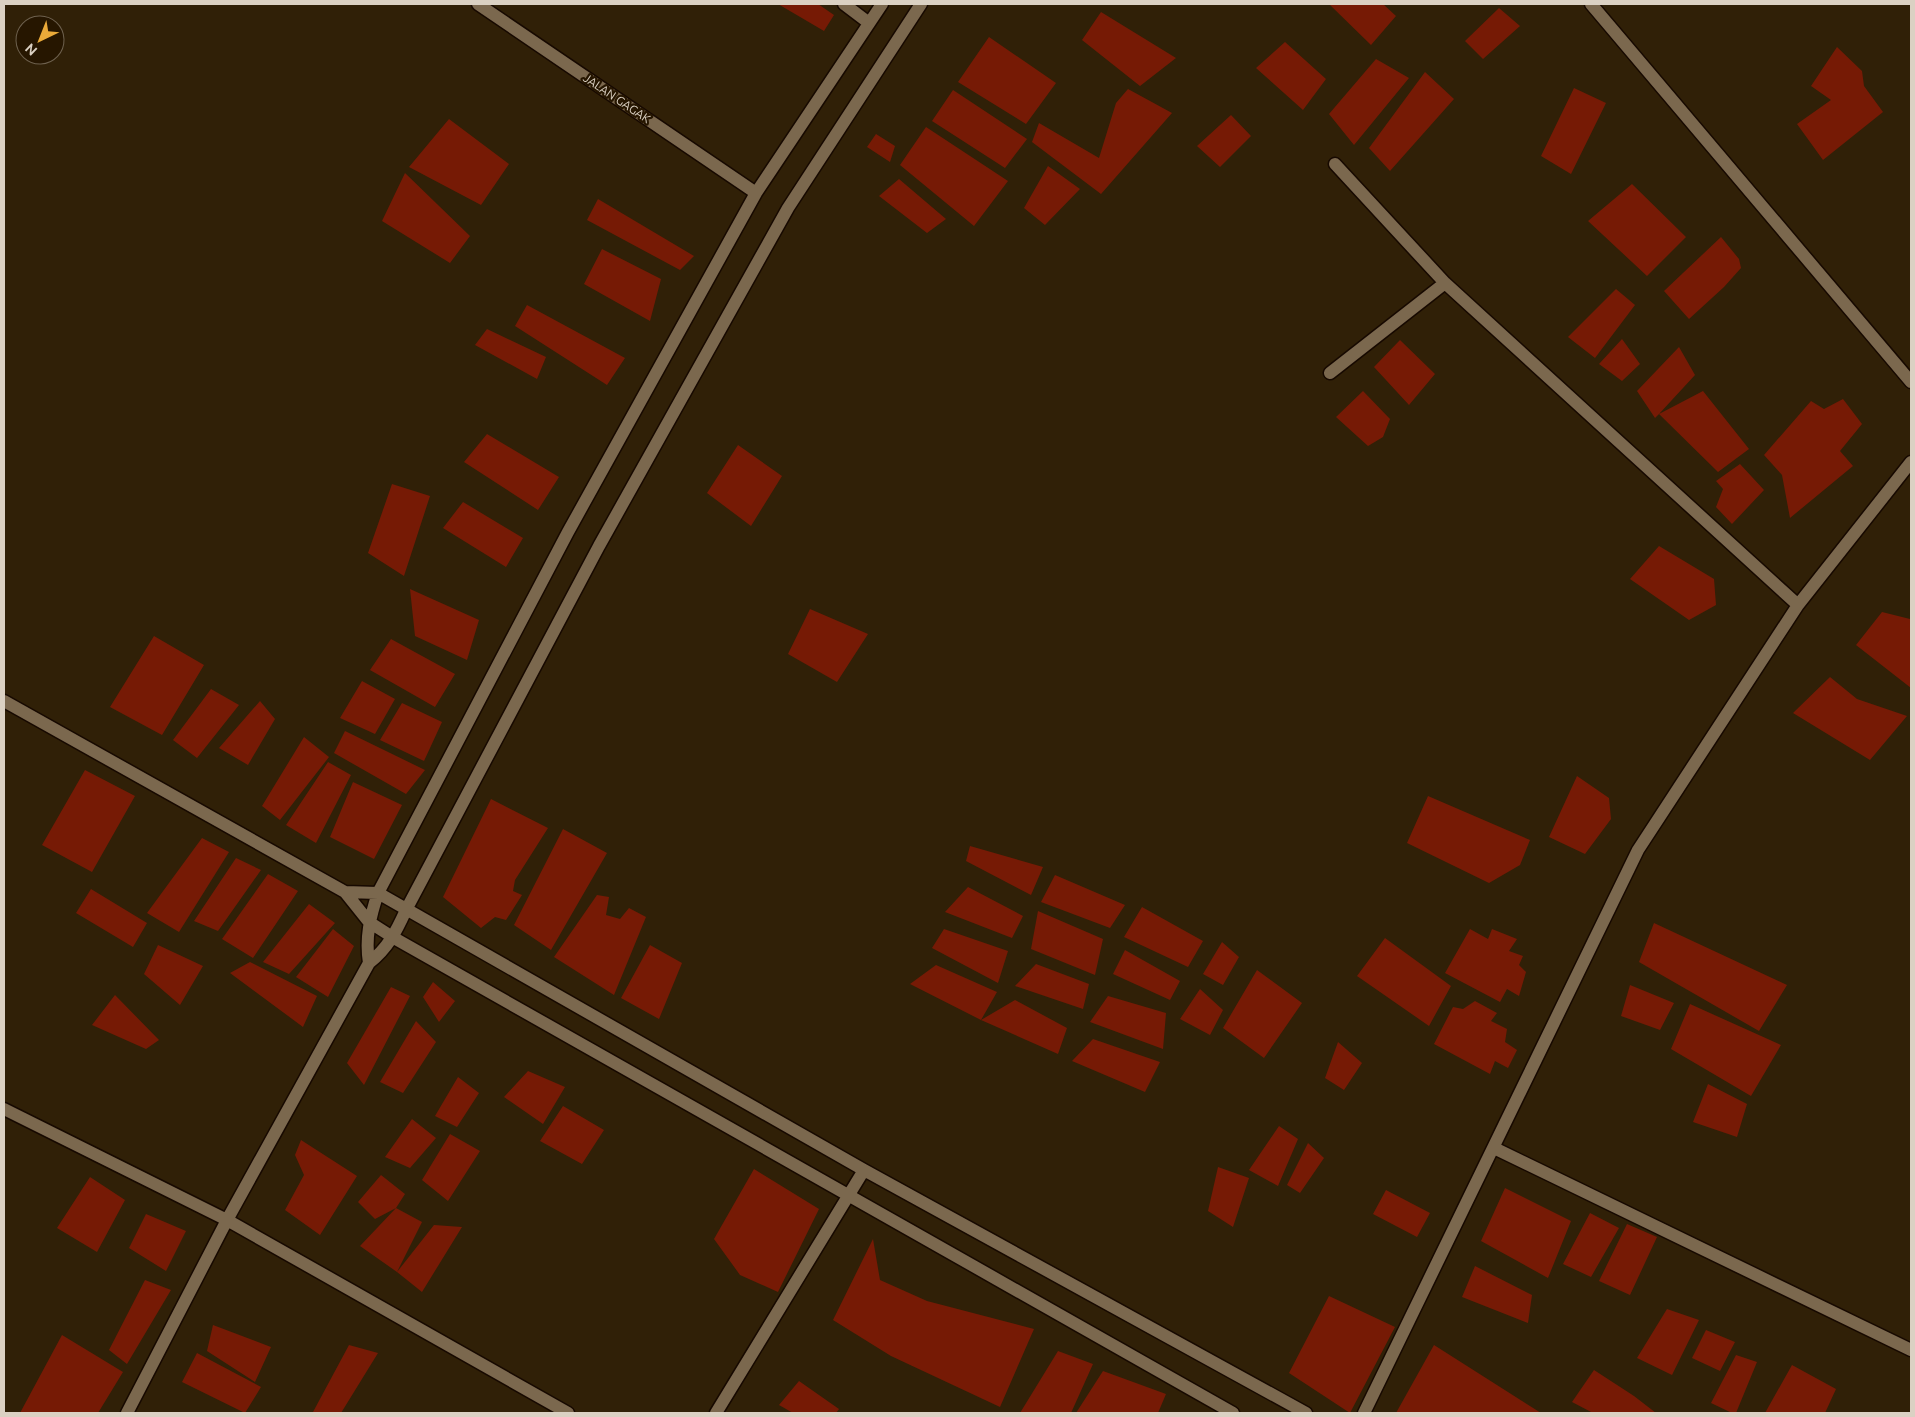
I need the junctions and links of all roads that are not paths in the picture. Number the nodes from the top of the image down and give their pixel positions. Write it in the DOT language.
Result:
graph roads {
  1 [pos="478,4"];
  2 [pos="844,4"];
  3 [pos="882,4"];
  4 [pos="921,4"];
  5 [pos="1591,4"];
  6 [pos="869,23"];
  7 [pos="1336,164"];
  8 [pos="756,193"];
  9 [pos="1445,283"];
  10 [pos="1330,373"];
  11 [pos="1911,382"];
  12 [pos="1911,462"];
  13 [pos="1798,605"];
  14 [pos="4,701"];
  15 [pos="345,892"];
  16 [pos="378,893"];
  17 [pos="406,910"];
  18 [pos="369,922"];
  19 [pos="394,938"];
  20 [pos="369,963"];
  21 [pos="4,1109"];
  22 [pos="1494,1148"];
  23 [pos="864,1170"];
  24 [pos="849,1195"];
  25 [pos="227,1220"];
  26 [pos="1911,1350"];
  27 [pos="127,1413"];
  28 [pos="568,1413"];
  29 [pos="716,1413"];
  30 [pos="1233,1413"];
  31 [pos="1306,1413"];
  32 [pos="1364,1413"];
  1 -- 8 [label="street, JALAN GAGAK"];
  2 -- 6 [label="street"];
  3 -- 6 [label="street"];
  4 -- 17 [label="street"];
  5 -- 11 [label="street"];
  6 -- 8 [label="street"];
  7 -- 9 [label="street"];
  8 -- 16 [label="street"];
  9 -- 10 [label="street"];
  9 -- 13 [label="street"];
  12 -- 13 [label="street"];
  13 -- 22 [label="street"];
  14 -- 15 [label="street"];
  15 -- 16 [label="street"];
  15 -- 18 [label="street"];
  16 -- 17 [label="street"];
  16 -- 18 [label="street"];
  17 -- 19 [label="street"];
  17 -- 23 [label="street"];
  18 -- 19 [label="street"];
  18 -- 20 [label="street"];
  19 -- 20 [label="street"];
  19 -- 24 [label="street"];
  20 -- 25 [label="street"];
  21 -- 25 [label="street"];
  22 -- 26 [label="street"];
  22 -- 32 [label="street"];
  23 -- 24 [label="street"];
  23 -- 31 [label="street"];
  24 -- 29 [label="street"];
  24 -- 30 [label="street"];
  25 -- 27 [label="street"];
  25 -- 28 [label="street"];
}
